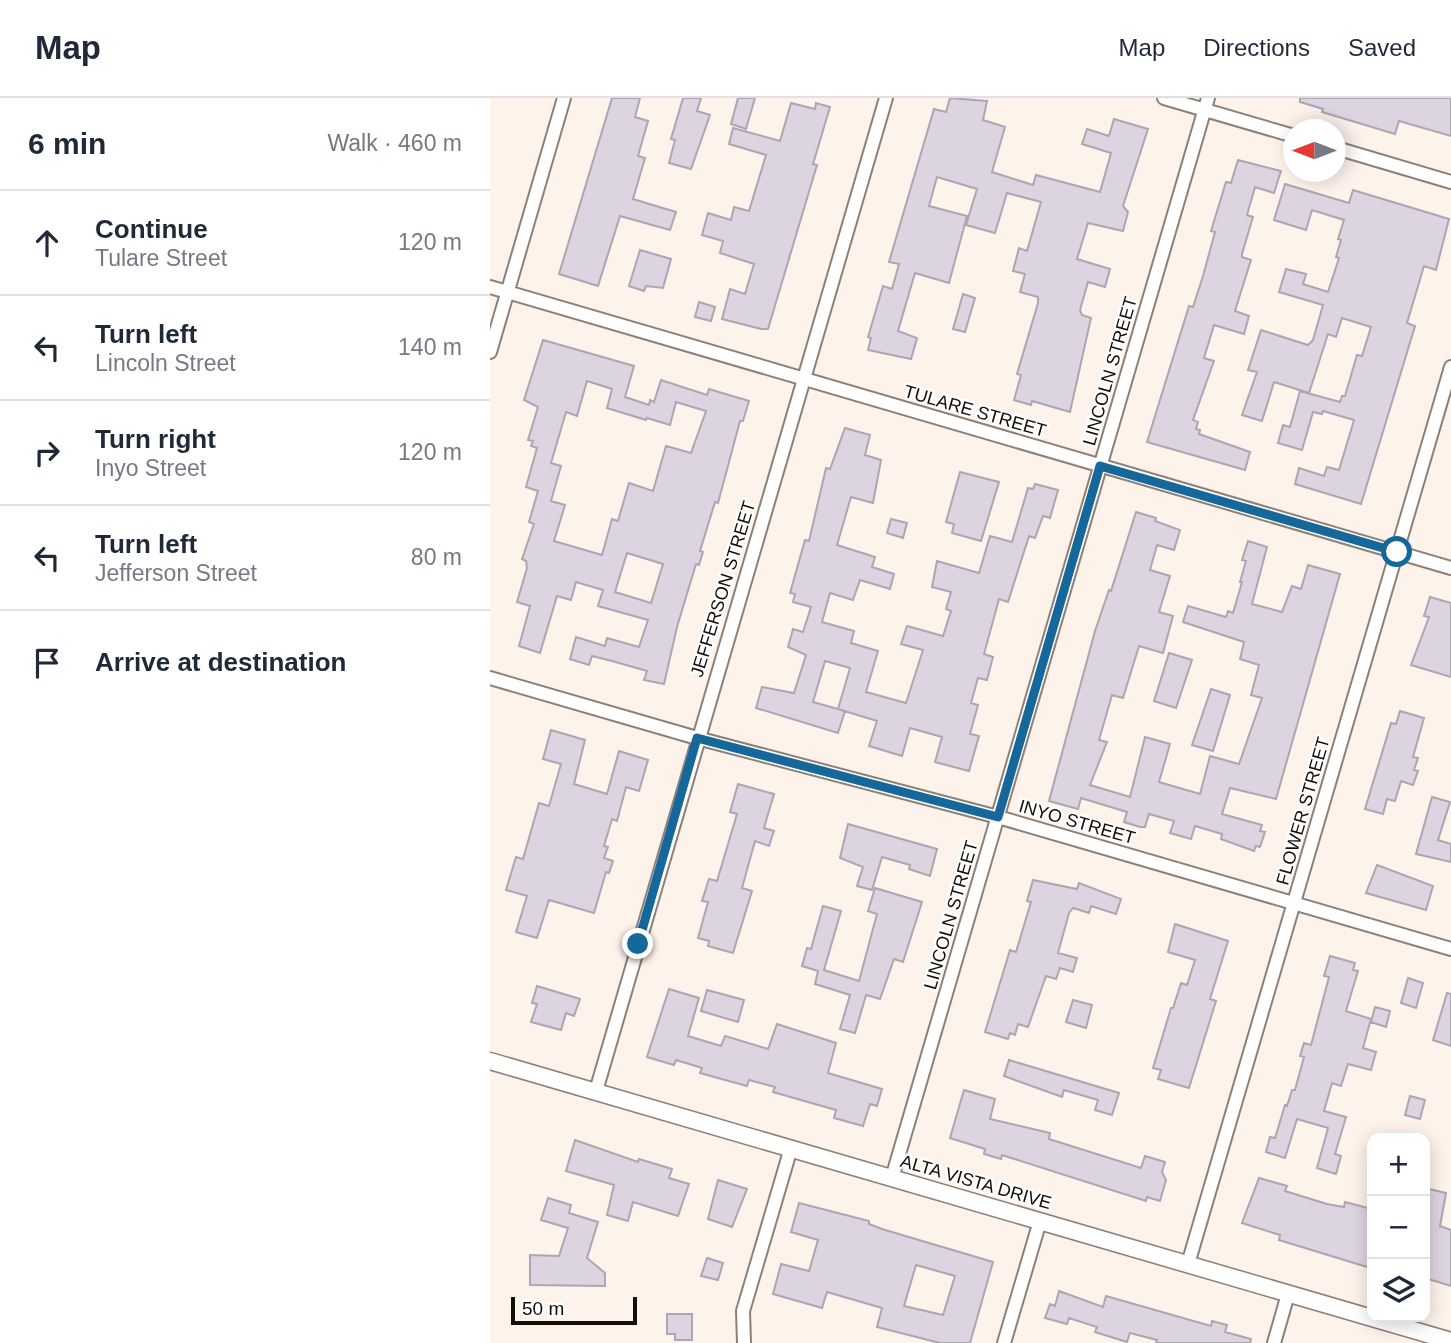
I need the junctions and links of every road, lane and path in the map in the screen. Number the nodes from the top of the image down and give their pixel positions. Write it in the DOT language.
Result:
graph roads {
  1 [pos="564,98"];
  2 [pos="886,98"];
  3 [pos="1164,98"];
  4 [pos="1206,104"];
  5 [pos="1283,132"];
  6 [pos="1346,151"];
  7 [pos="1451,182"];
  8 [pos="490,287"];
  9 [pos="507,292"];
  10 [pos="490,352"];
  11 [pos="1451,367"];
  12 [pos="804,379"];
  13 [pos="1100,466"];
  14 [pos="1397,552"];
  15 [pos="1451,568"];
  16 [pos="490,678"];
  17 [pos="697,738"];
  18 [pos="998,817"];
  19 [pos="1294,903"];
  20 [pos="1451,949"];
  21 [pos="490,1061"];
  22 [pos="596,1091"];
  23 [pos="791,1148"];
  24 [pos="892,1178"];
  25 [pos="1040,1221"];
  26 [pos="1188,1264"];
  27 [pos="1289,1294"];
  28 [pos="1451,1341"];
  29 [pos="744,1343"];
  30 [pos="1004,1343"];
  31 [pos="1274,1343"];
  1 -- 9 [label="street"];
  2 -- 12 [label="street, JEFFERSON STREET"];
  3 -- 4 [label="street"];
  4 -- 5 [label="street"];
  4 -- 13 [label="street, LINCOLN STREET"];
  6 -- 7 [label="street"];
  8 -- 9 [label="street, TULARE STREET"];
  9 -- 10 [label="street"];
  9 -- 12 [label="street, TULARE STREET"];
  11 -- 14 [label="street, FLOWER STREET"];
  12 -- 13 [label="street, TULARE STREET"];
  12 -- 17 [label="street, JEFFERSON STREET"];
  13 -- 14 [label="street, TULARE STREET"];
  13 -- 18 [label="street, LINCOLN STREET"];
  14 -- 15 [label="street, TULARE STREET"];
  14 -- 19 [label="street, FLOWER STREET"];
  16 -- 17 [label="street, INYO STREET"];
  17 -- 18 [label="street, INYO STREET"];
  17 -- 22 [label="street, JEFFERSON STREET"];
  18 -- 19 [label="street, INYO STREET"];
  18 -- 24 [label="street, LINCOLN STREET"];
  19 -- 20 [label="street, INYO STREET"];
  19 -- 26 [label="street, FLOWER STREET"];
  21 -- 22 [label="street, ALTA VISTA DRIVE"];
  22 -- 23 [label="street, ALTA VISTA DRIVE"];
  23 -- 24 [label="street, ALTA VISTA DRIVE"];
  23 -- 29 [label="street"];
  24 -- 25 [label="street, ALTA VISTA DRIVE"];
  25 -- 26 [label="street, ALTA VISTA DRIVE"];
  25 -- 30 [label="street"];
  26 -- 27 [label="street, ALTA VISTA DRIVE"];
  27 -- 28 [label="street, ALTA VISTA DRIVE"];
  27 -- 31 [label="street"];
}
